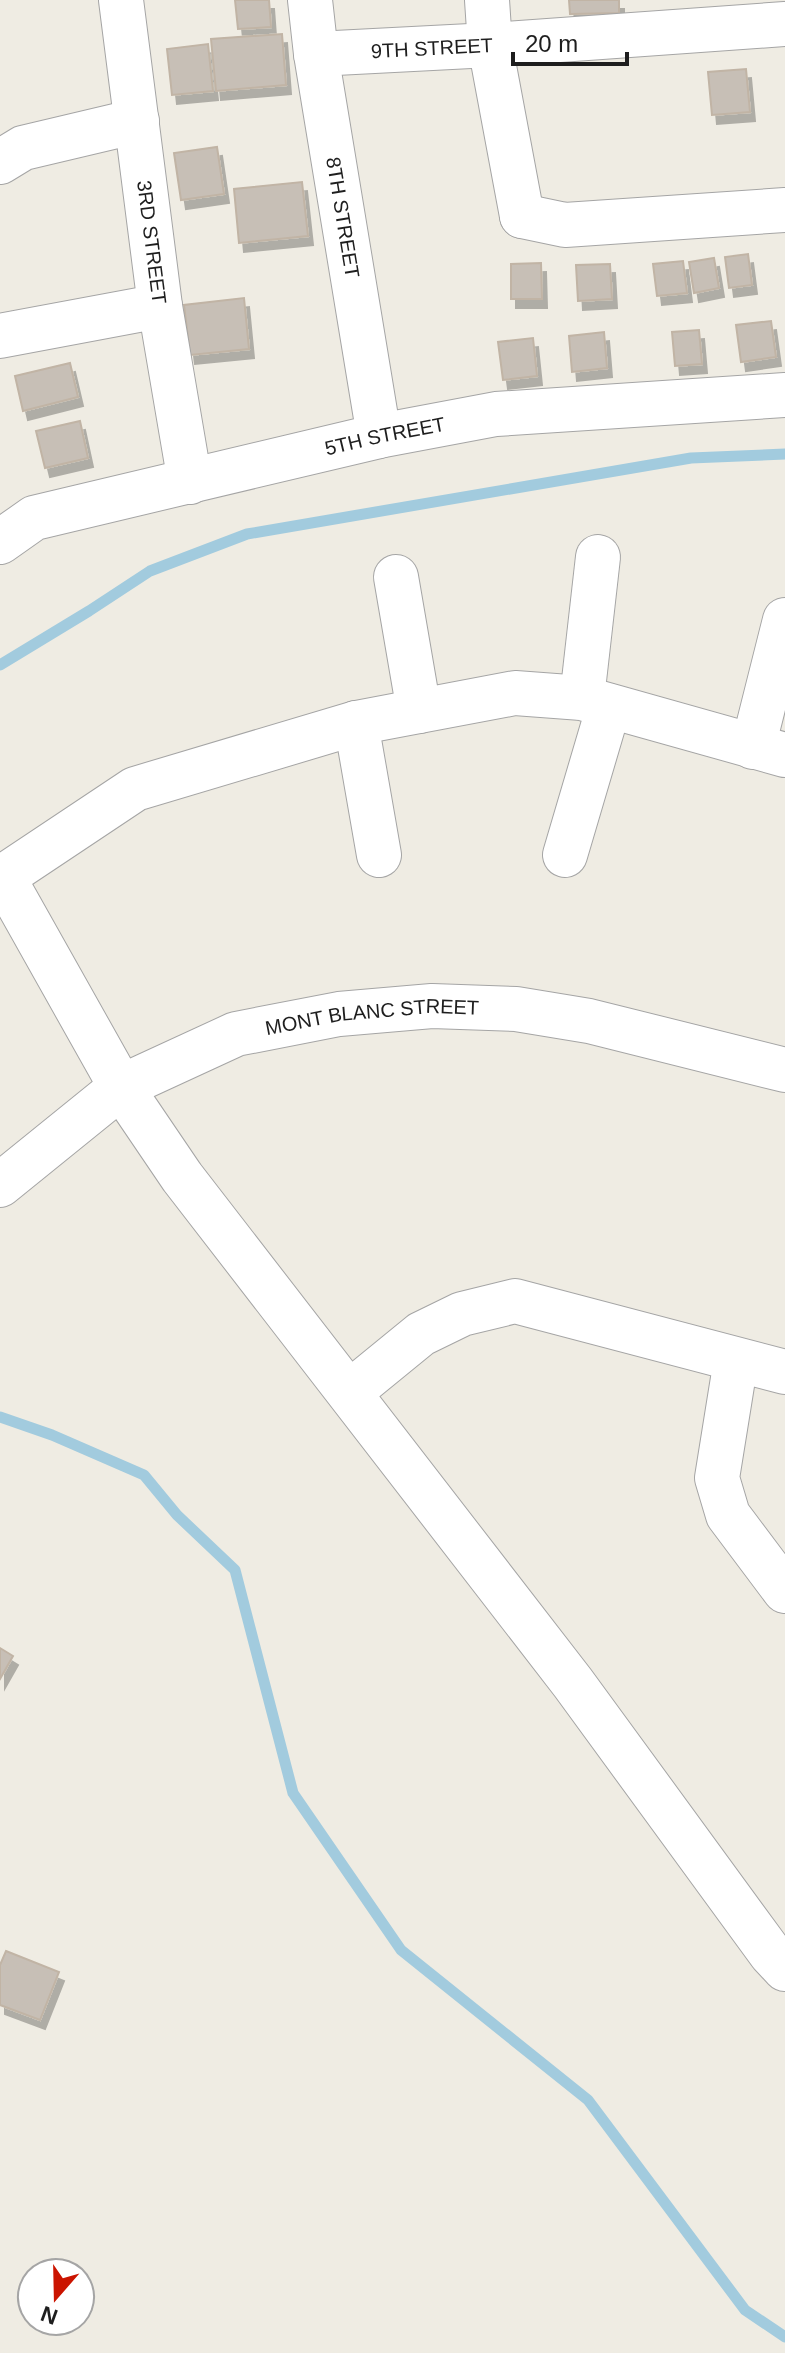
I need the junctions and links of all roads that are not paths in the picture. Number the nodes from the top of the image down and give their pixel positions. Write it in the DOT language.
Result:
graph roads {
  1 [pos="121,0"];
  2 [pos="310,0"];
  3 [pos="487,0"];
  4 [pos="785,24"];
  5 [pos="490,45"];
  6 [pos="316,54"];
  7 [pos="137,121"];
  8 [pos="0,162"];
  9 [pos="785,210"];
  10 [pos="160,306"];
  11 [pos="0,336"];
  12 [pos="785,395"];
  13 [pos="379,436"];
  14 [pos="190,482"];
  15 [pos="0,542"];
  16 [pos="598,557"];
  17 [pos="396,577"];
  18 [pos="785,620"];
  19 [pos="596,702"];
  20 [pos="419,711"];
  21 [pos="356,723"];
  22 [pos="769,751"];
  23 [pos="379,855"];
  24 [pos="565,855"];
  25 [pos="2,878"];
  26 [pos="785,1070"];
  27 [pos="121,1087"];
  28 [pos="0,1185"];
  29 [pos="736,1360"];
  30 [pos="785,1372"];
  31 [pos="350,1392"];
  32 [pos="785,1591"];
  33 [pos="785,1969"];
  1 -- 7 [label="street, 3RD STREET"];
  2 -- 6 [label="street, 8TH STREET"];
  3 -- 5 [label="street"];
  4 -- 5 [label="street, 9TH STREET"];
  5 -- 6 [label="street, 9TH STREET"];
  5 -- 9 [label="street"];
  6 -- 13 [label="street, 8TH STREET"];
  7 -- 8 [label="street"];
  7 -- 10 [label="street, 3RD STREET"];
  10 -- 11 [label="street"];
  10 -- 14 [label="street, 3RD STREET"];
  12 -- 13 [label="street, 5TH STREET"];
  13 -- 14 [label="street, 5TH STREET"];
  14 -- 15 [label="street, 5TH STREET"];
  16 -- 19 [label="street"];
  17 -- 20 [label="street"];
  18 -- 22 [label="street"];
  19 -- 20 [label="street"];
  19 -- 22 [label="street"];
  19 -- 24 [label="street"];
  20 -- 21 [label="street"];
  21 -- 23 [label="street"];
  21 -- 25 [label="street"];
  25 -- 27 [label="street"];
  26 -- 27 [label="street, MONT BLANC STREET"];
  27 -- 28 [label="street, MONT BLANC STREET"];
  27 -- 31 [label="street"];
  29 -- 30 [label="street"];
  29 -- 31 [label="street"];
  29 -- 32 [label="street"];
  31 -- 33 [label="street"];
}
